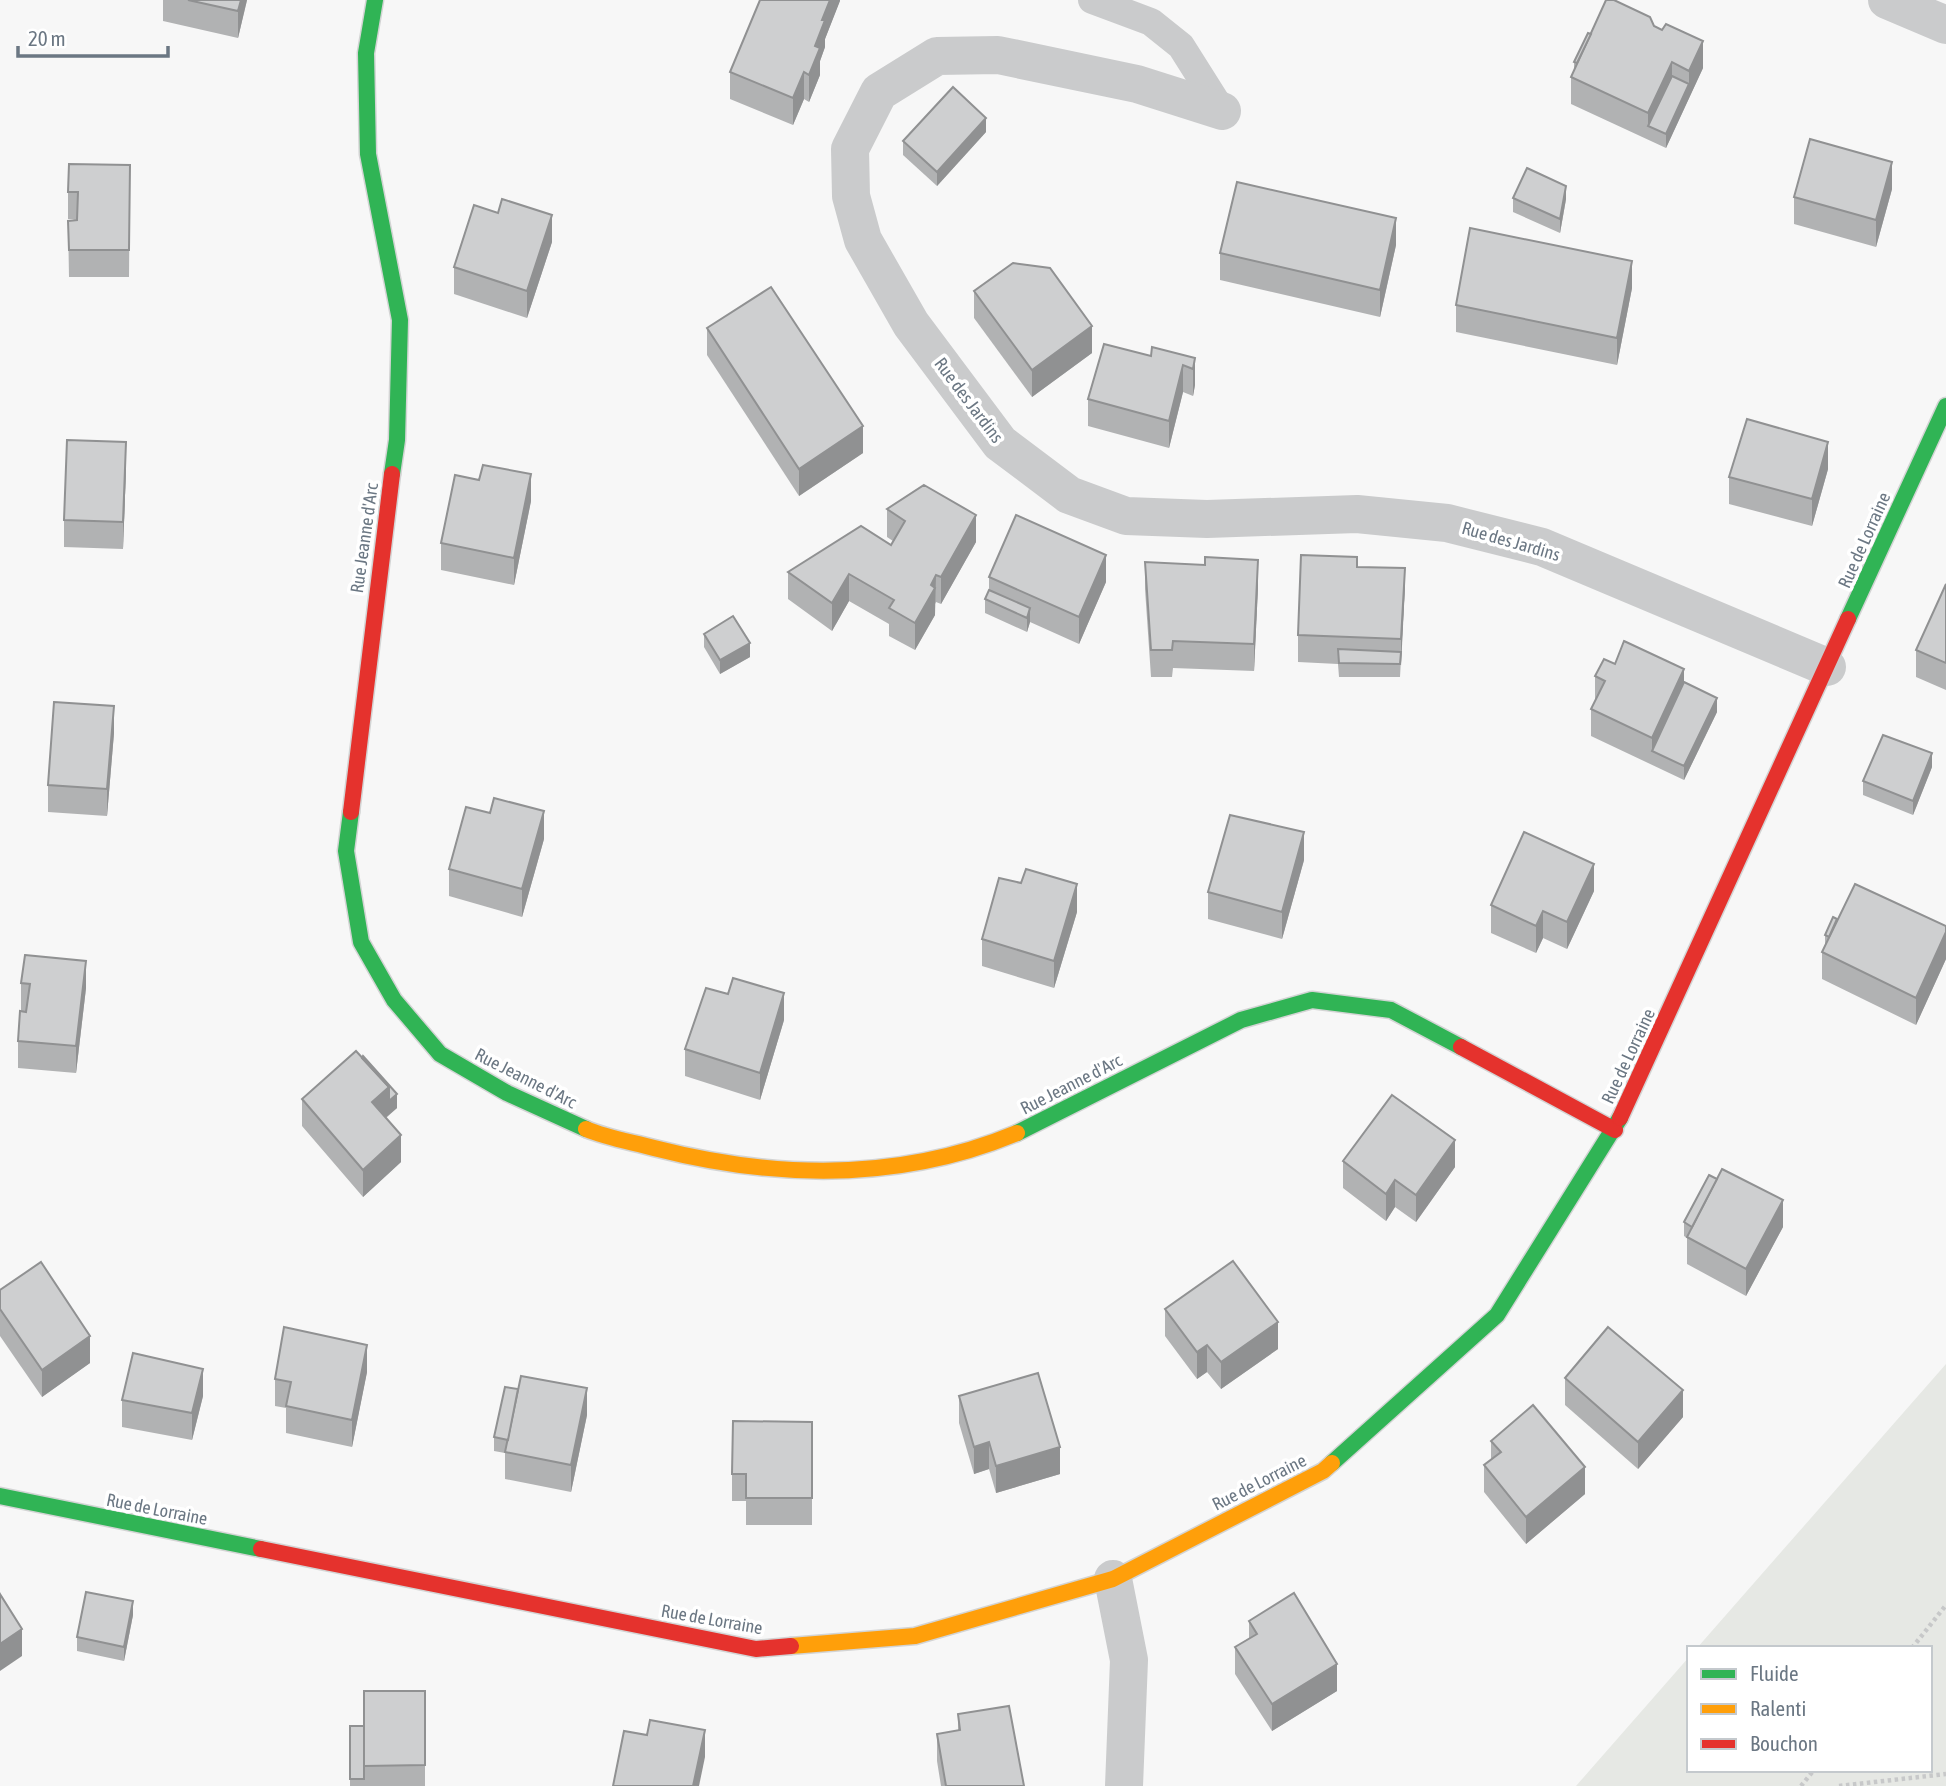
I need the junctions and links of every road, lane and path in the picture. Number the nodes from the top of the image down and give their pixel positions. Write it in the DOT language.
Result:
graph roads {
  1 [pos="375,0"];
  2 [pos="1092,0"];
  3 [pos="1887,0"];
  4 [pos="1946,25"];
  5 [pos="1222,111"];
  6 [pos="1946,406"];
  7 [pos="1827,667"];
  8 [pos="1615,1130"];
  9 [pos="0,1496"];
  10 [pos="1113,1579"];
  11 [pos="1946,1605"];
  12 [pos="1914,1646"];
  13 [pos="1812,1772"];
  14 [pos="1946,1774"];
  15 [pos="1124,1786"];
  16 [pos="1801,1786"];
  17 [pos="1839,1786"];
  1 -- 8 [label="street, Rue Jeanne d'Arc"];
  2 -- 5 [label="lane, Rue des Jardins"];
  3 -- 4 [label="street"];
  5 -- 7 [label="street, Rue des Jardins"];
  6 -- 7 [label="street, Rue de Lorraine"];
  7 -- 8 [label="street, Rue de Lorraine"];
  8 -- 10 [label="street, Rue de Lorraine"];
  9 -- 10 [label="street, Rue de Lorraine"];
  10 -- 15 [label="street"];
  11 -- 12 [label="path"];
  13 -- 16 [label="path"];
  14 -- 17 [label="path"];
}
